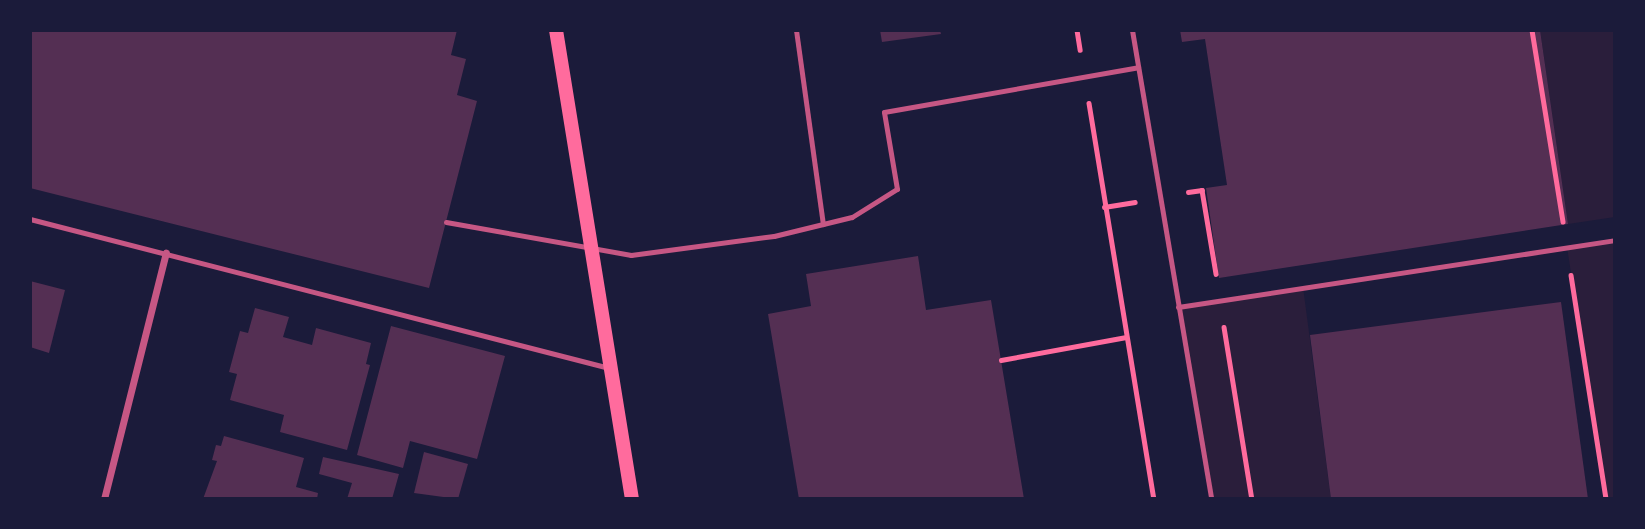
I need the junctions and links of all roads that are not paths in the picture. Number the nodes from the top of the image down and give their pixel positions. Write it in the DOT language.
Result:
graph roads {
  1 [pos="556,30"];
  2 [pos="796,30"];
  3 [pos="1132,30"];
  4 [pos="1138,67"];
  5 [pos="30,219"];
  6 [pos="446,222"];
  7 [pos="823,224"];
  8 [pos="1615,240"];
  9 [pos="590,246"];
  10 [pos="166,253"];
  11 [pos="1178,307"];
  12 [pos="609,368"];
  13 [pos="104,499"];
  14 [pos="632,499"];
  15 [pos="1211,499"];
  1 -- 9 [label="main road"];
  2 -- 7 [label="lane"];
  3 -- 4 [label="lane"];
  4 -- 7 [label="lane"];
  4 -- 11 [label="lane"];
  5 -- 10 [label="lane"];
  6 -- 9 [label="lane"];
  7 -- 9 [label="lane"];
  8 -- 11 [label="lane"];
  9 -- 12 [label="main road"];
  10 -- 12 [label="lane"];
  10 -- 13 [label="street"];
  11 -- 15 [label="lane"];
  12 -- 14 [label="main road"];
}
